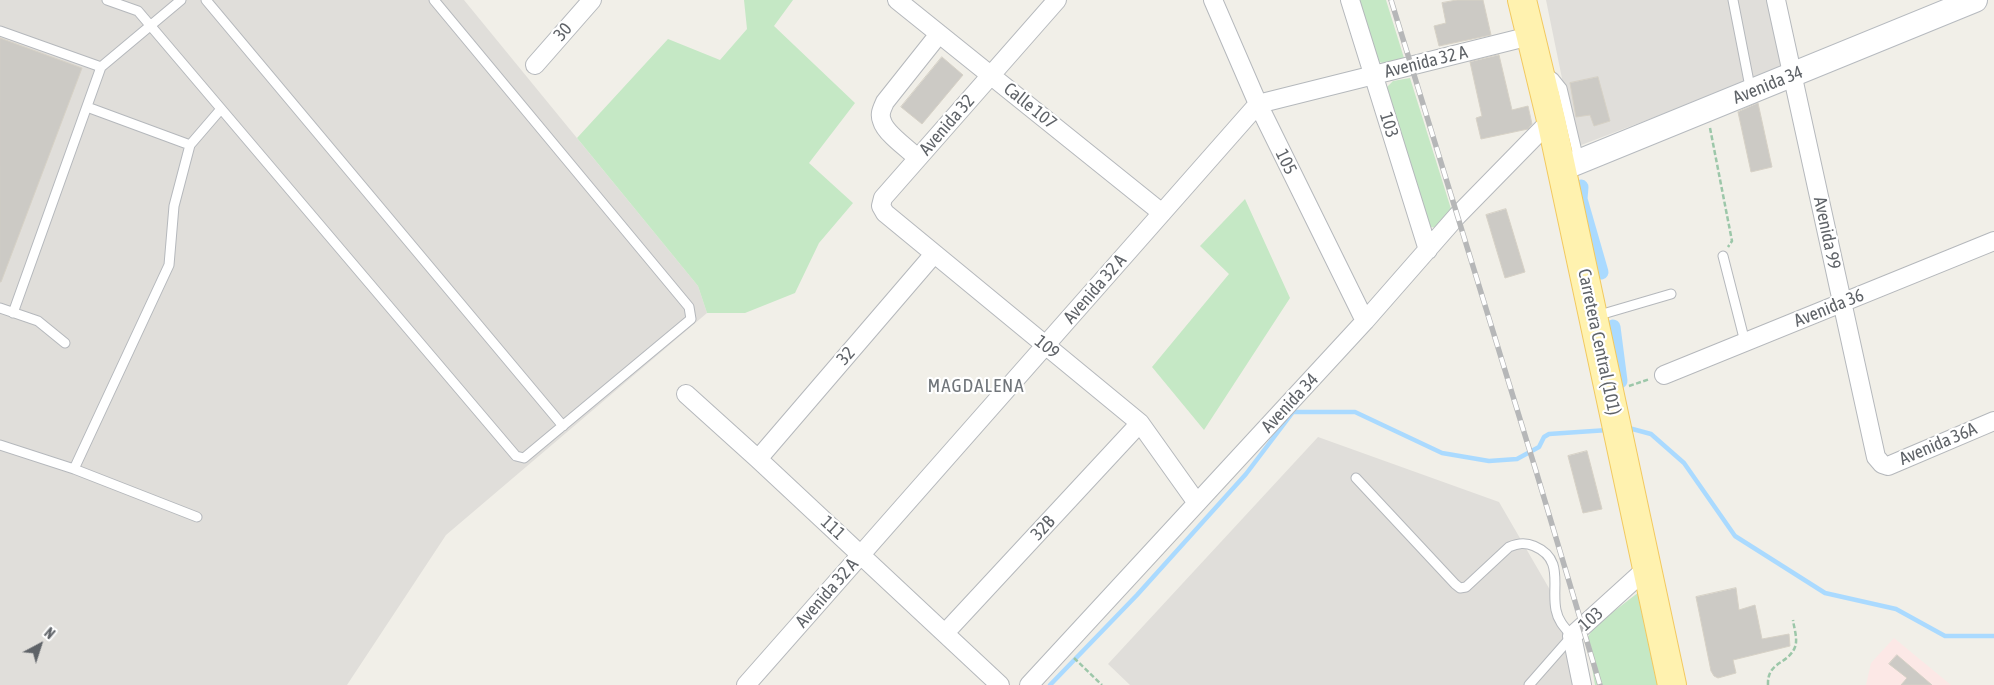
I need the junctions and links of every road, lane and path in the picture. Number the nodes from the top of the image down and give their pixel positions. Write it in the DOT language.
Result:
graph roads {
  1 [pos="107,0"];
  2 [pos="181,0"];
  3 [pos="206,0"];
  4 [pos="434,0"];
  5 [pos="897,0"];
  6 [pos="1057,0"];
  7 [pos="1213,0"];
  8 [pos="1350,0"];
  9 [pos="1522,0"];
  10 [pos="1732,0"];
  11 [pos="1776,0"];
  12 [pos="1975,0"];
  13 [pos="582,3"];
  14 [pos="150,26"];
  15 [pos="0,30"];
  16 [pos="939,34"];
  17 [pos="1530,36"];
  18 [pos="534,65"];
  19 [pos="1537,66"];
  20 [pos="101,67"];
  21 [pos="991,75"];
  22 [pos="1373,75"];
  23 [pos="1792,75"];
  24 [pos="1751,92"];
  25 [pos="1258,104"];
  26 [pos="87,107"];
  27 [pos="221,109"];
  28 [pos="1707,110"];
  29 [pos="1551,120"];
  30 [pos="190,145"];
  31 [pos="918,158"];
  32 [pos="1570,166"];
  33 [pos="880,206"];
  34 [pos="1162,213"];
  35 [pos="1994,241"];
  36 [pos="1428,250"];
  37 [pos="934,254"];
  38 [pos="1724,256"];
  39 [pos="1671,294"];
  40 [pos="1842,302"];
  41 [pos="0,308"];
  42 [pos="13,313"];
  43 [pos="1594,317"];
  44 [pos="1365,321"];
  45 [pos="64,342"];
  46 [pos="1745,342"];
  47 [pos="1046,345"];
  48 [pos="1664,374"];
  49 [pos="686,394"];
  50 [pos="1610,398"];
  51 [pos="1140,423"];
  52 [pos="563,426"];
  53 [pos="1992,426"];
  54 [pos="0,445"];
  55 [pos="758,459"];
  56 [pos="1882,464"];
  57 [pos="74,469"];
  58 [pos="1356,478"];
  59 [pos="1197,503"];
  60 [pos="197,517"];
  61 [pos="861,555"];
  62 [pos="1647,568"];
  63 [pos="1792,620"];
  64 [pos="945,633"];
  65 [pos="1572,636"];
  66 [pos="1082,666"];
  67 [pos="746,685"];
  68 [pos="1000,685"];
  69 [pos="1029,685"];
  70 [pos="1102,685"];
  71 [pos="1529,685"];
  72 [pos="1582,685"];
  73 [pos="1672,685"];
  74 [pos="1768,685"];
  1 -- 14 [label="lane"];
  2 -- 14 [label="lane"];
  3 -- 52 [label="lane"];
  4 -- 52 [label="lane"];
  5 -- 16 [label="street, Calle 107"];
  6 -- 21 [label="street, Avenida 32"];
  7 -- 25 [label="street, 105"];
  8 -- 22 [label="street, 103"];
  9 -- 17 [label="main road, Carretera Central (101)"];
  10 -- 24 [label="lane"];
  11 -- 23 [label="street, Avenida 99"];
  12 -- 23 [label="street, Avenida 34"];
  13 -- 18 [label="street, 30"];
  14 -- 20 [label="lane"];
  14 -- 27 [label="lane"];
  15 -- 20 [label="lane"];
  16 -- 21 [label="street, Calle 107"];
  16 -- 31 [label="street"];
  17 -- 19 [label="main road, Carretera Central (101)"];
  17 -- 22 [label="street, Avenida 32 A"];
  19 -- 29 [label="main road, Carretera Central (101)"];
  19 -- 32 [label="lane"];
  20 -- 26 [label="lane"];
  21 -- 31 [label="street, Avenida 32"];
  21 -- 34 [label="street, Calle 107"];
  22 -- 25 [label="street, Avenida 32 A"];
  22 -- 36 [label="street, 103"];
  23 -- 24 [label="street, Avenida 34"];
  23 -- 40 [label="street, Avenida 99"];
  24 -- 28 [label="street, Avenida 34"];
  25 -- 34 [label="street, Avenida 32 A"];
  25 -- 44 [label="street, 105"];
  26 -- 30 [label="lane"];
  26 -- 42 [label="lane"];
  27 -- 30 [label="lane"];
  27 -- 52 [label="lane"];
  28 -- 32 [label="street, Avenida 34"];
  28 -- 38 [label="path"];
  29 -- 32 [label="main road, Carretera Central (101)"];
  29 -- 36 [label="street, Avenida 34"];
  30 -- 57 [label="lane"];
  31 -- 33 [label="street, Avenida 32"];
  32 -- 43 [label="main road, Carretera Central (101)"];
  33 -- 37 [label="street, 109"];
  34 -- 47 [label="street, Avenida 32 A"];
  35 -- 40 [label="street, Avenida 36"];
  36 -- 44 [label="street, Avenida 34"];
  37 -- 47 [label="street, 109"];
  37 -- 55 [label="street, 32"];
  38 -- 46 [label="lane"];
  39 -- 43 [label="lane"];
  40 -- 46 [label="street, Avenida 36"];
  40 -- 56 [label="street, Avenida 99"];
  41 -- 42 [label="lane"];
  42 -- 45 [label="lane"];
  43 -- 50 [label="main road, Carretera Central (101)"];
  44 -- 59 [label="street, Avenida 34"];
  46 -- 48 [label="street, Avenida 36"];
  47 -- 51 [label="street, 109"];
  47 -- 61 [label="street, Avenida 32 A"];
  48 -- 50 [label="path"];
  49 -- 55 [label="street, 111"];
  50 -- 62 [label="main road, Carretera Central (101)"];
  51 -- 59 [label="street, 109"];
  51 -- 64 [label="street, 32B"];
  53 -- 56 [label="street, Avenida 36A"];
  54 -- 57 [label="lane"];
  55 -- 61 [label="street, 111"];
  57 -- 60 [label="lane"];
  58 -- 65 [label="lane"];
  59 -- 69 [label="street, Avenida 34"];
  61 -- 64 [label="street, 111"];
  61 -- 67 [label="street, Avenida 32 A"];
  62 -- 65 [label="street, 103"];
  62 -- 73 [label="main road, Carretera Central (101)"];
  63 -- 74 [label="path"];
  64 -- 68 [label="street, 111"];
  65 -- 71 [label="lane"];
  65 -- 72 [label="street, 103"];
  66 -- 70 [label="path"];
}
